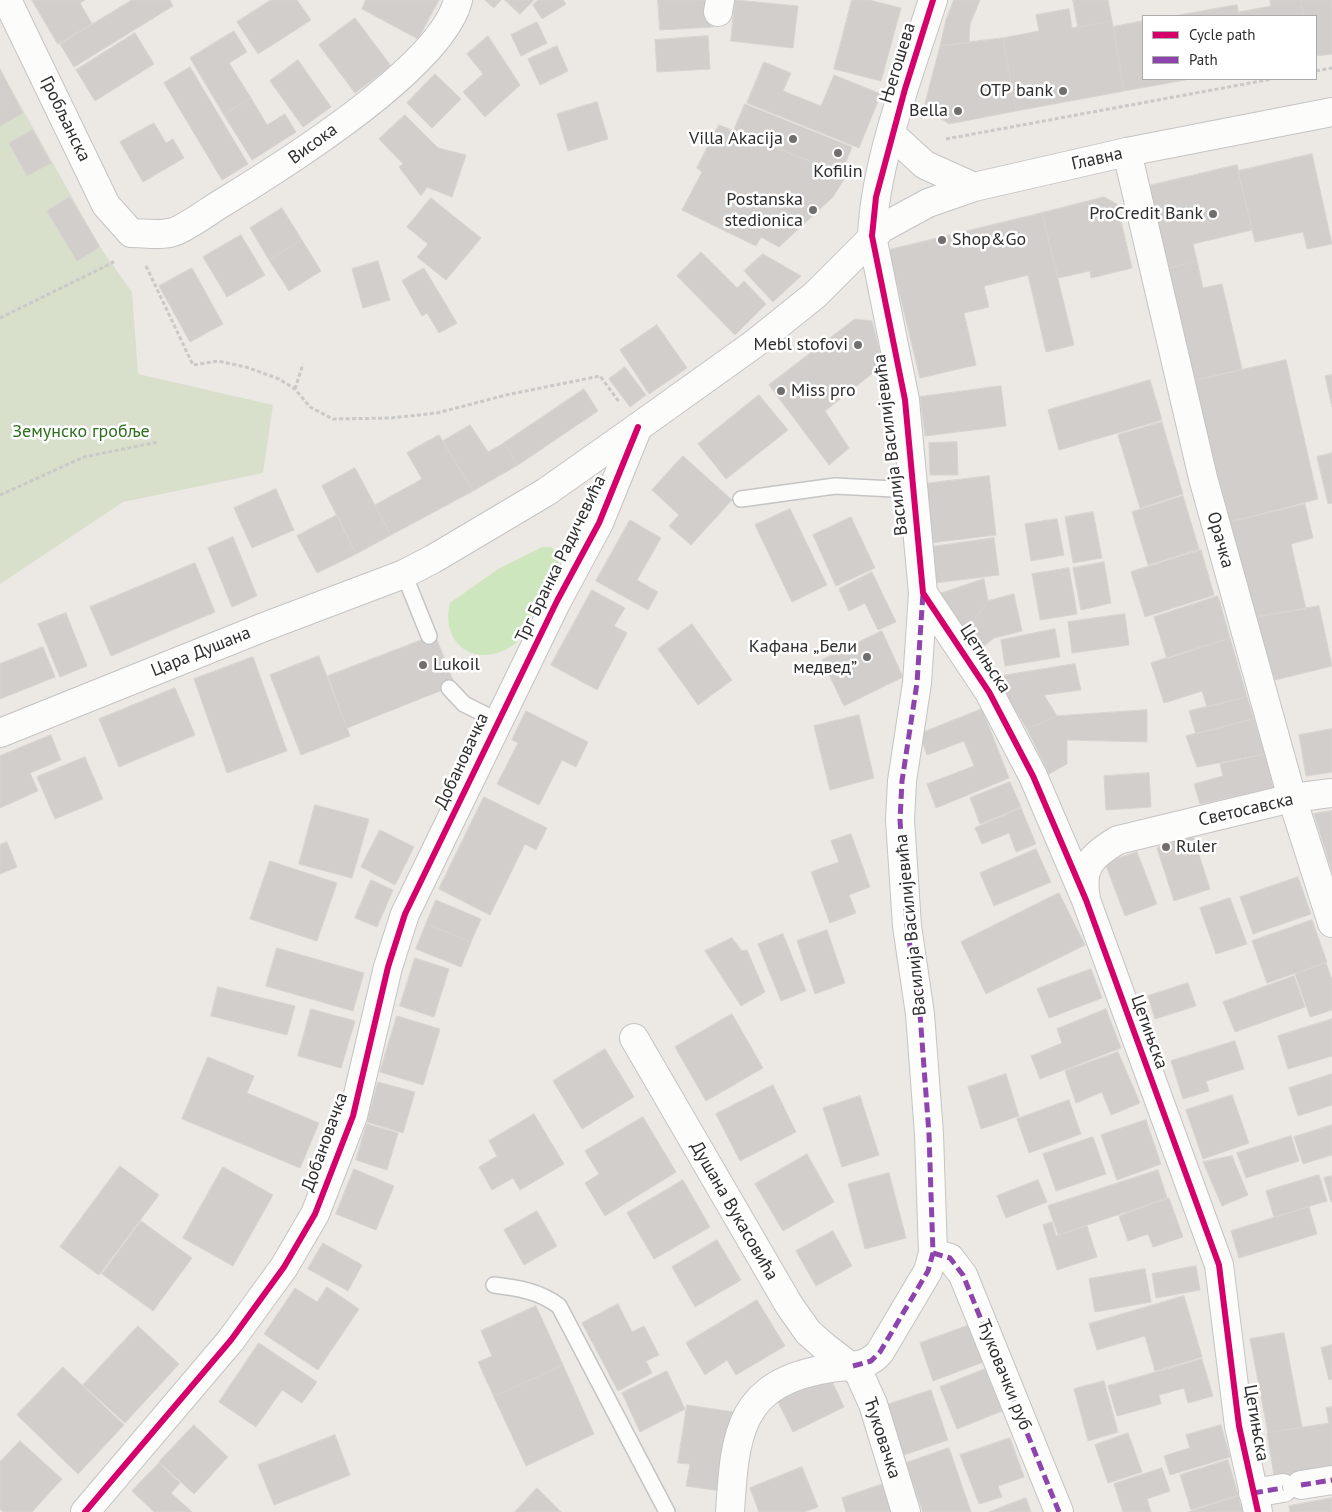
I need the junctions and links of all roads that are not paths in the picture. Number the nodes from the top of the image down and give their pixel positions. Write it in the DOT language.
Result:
graph roads {
  1 [pos="7,0"];
  2 [pos="458,0"];
  3 [pos="933,0"];
  4 [pos="1332,112"];
  5 [pos="892,135"];
  6 [pos="1127,152"];
  7 [pos="974,187"];
  8 [pos="131,233"];
  9 [pos="872,236"];
  10 [pos="638,427"];
  11 [pos="913,490"];
  12 [pos="741,499"];
  13 [pos="404,574"];
  14 [pos="923,593"];
  15 [pos="429,636"];
  16 [pos="449,688"];
  17 [pos="503,711"];
  18 [pos="0,733"];
  19 [pos="1332,793"];
  20 [pos="1292,798"];
  21 [pos="1086,900"];
  22 [pos="1332,923"];
  23 [pos="634,1038"];
  24 [pos="933,1253"];
  25 [pos="494,1285"];
  26 [pos="854,1366"];
  27 [pos="1332,1480"];
  28 [pos="1256,1502"];
  29 [pos="85,1512"];
  30 [pos="667,1512"];
  31 [pos="730,1512"];
  32 [pos="906,1512"];
  33 [pos="1059,1512"];
  1 -- 8 [label="street, Гробљанска"];
  2 -- 8 [label="street, Висока"];
  3 -- 5 [label="street, Његошева"];
  4 -- 6 [label="street, Главна"];
  5 -- 7 [label="street"];
  5 -- 9 [label="street"];
  6 -- 7 [label="street, Главна"];
  6 -- 20 [label="street, Орачка"];
  7 -- 9 [label="street, Главна"];
  9 -- 10 [label="street, Трг Бранка Радичевића"];
  9 -- 11 [label="street, Василија Василијевића"];
  10 -- 13 [label="street, Трг Бранка Радичевића"];
  10 -- 17 [label="street, Трг Бранка Радичевића"];
  11 -- 12 [label="lane"];
  11 -- 14 [label="street, Василија Василијевића"];
  13 -- 15 [label="lane"];
  13 -- 18 [label="street, Цара Душана"];
  14 -- 21 [label="street, Цетињска"];
  14 -- 24 [label="street, Василија Василијевића"];
  16 -- 17 [label="lane"];
  17 -- 29 [label="street, Добановачка"];
  19 -- 20 [label="street, Светосавска"];
  20 -- 21 [label="street, Светосавска"];
  20 -- 22 [label="street, Орачка"];
  21 -- 28 [label="street, Цетињска"];
  23 -- 26 [label="street, Душана Вукасовића"];
  24 -- 26 [label="street, Василија Василијевића"];
  24 -- 33 [label="street, Ћуковачки руб"];
  25 -- 30 [label="lane"];
  26 -- 31 [label="street, Василија Василијевића"];
  26 -- 32 [label="street, Ћуковачка"];
  27 -- 28 [label="street"];
}
